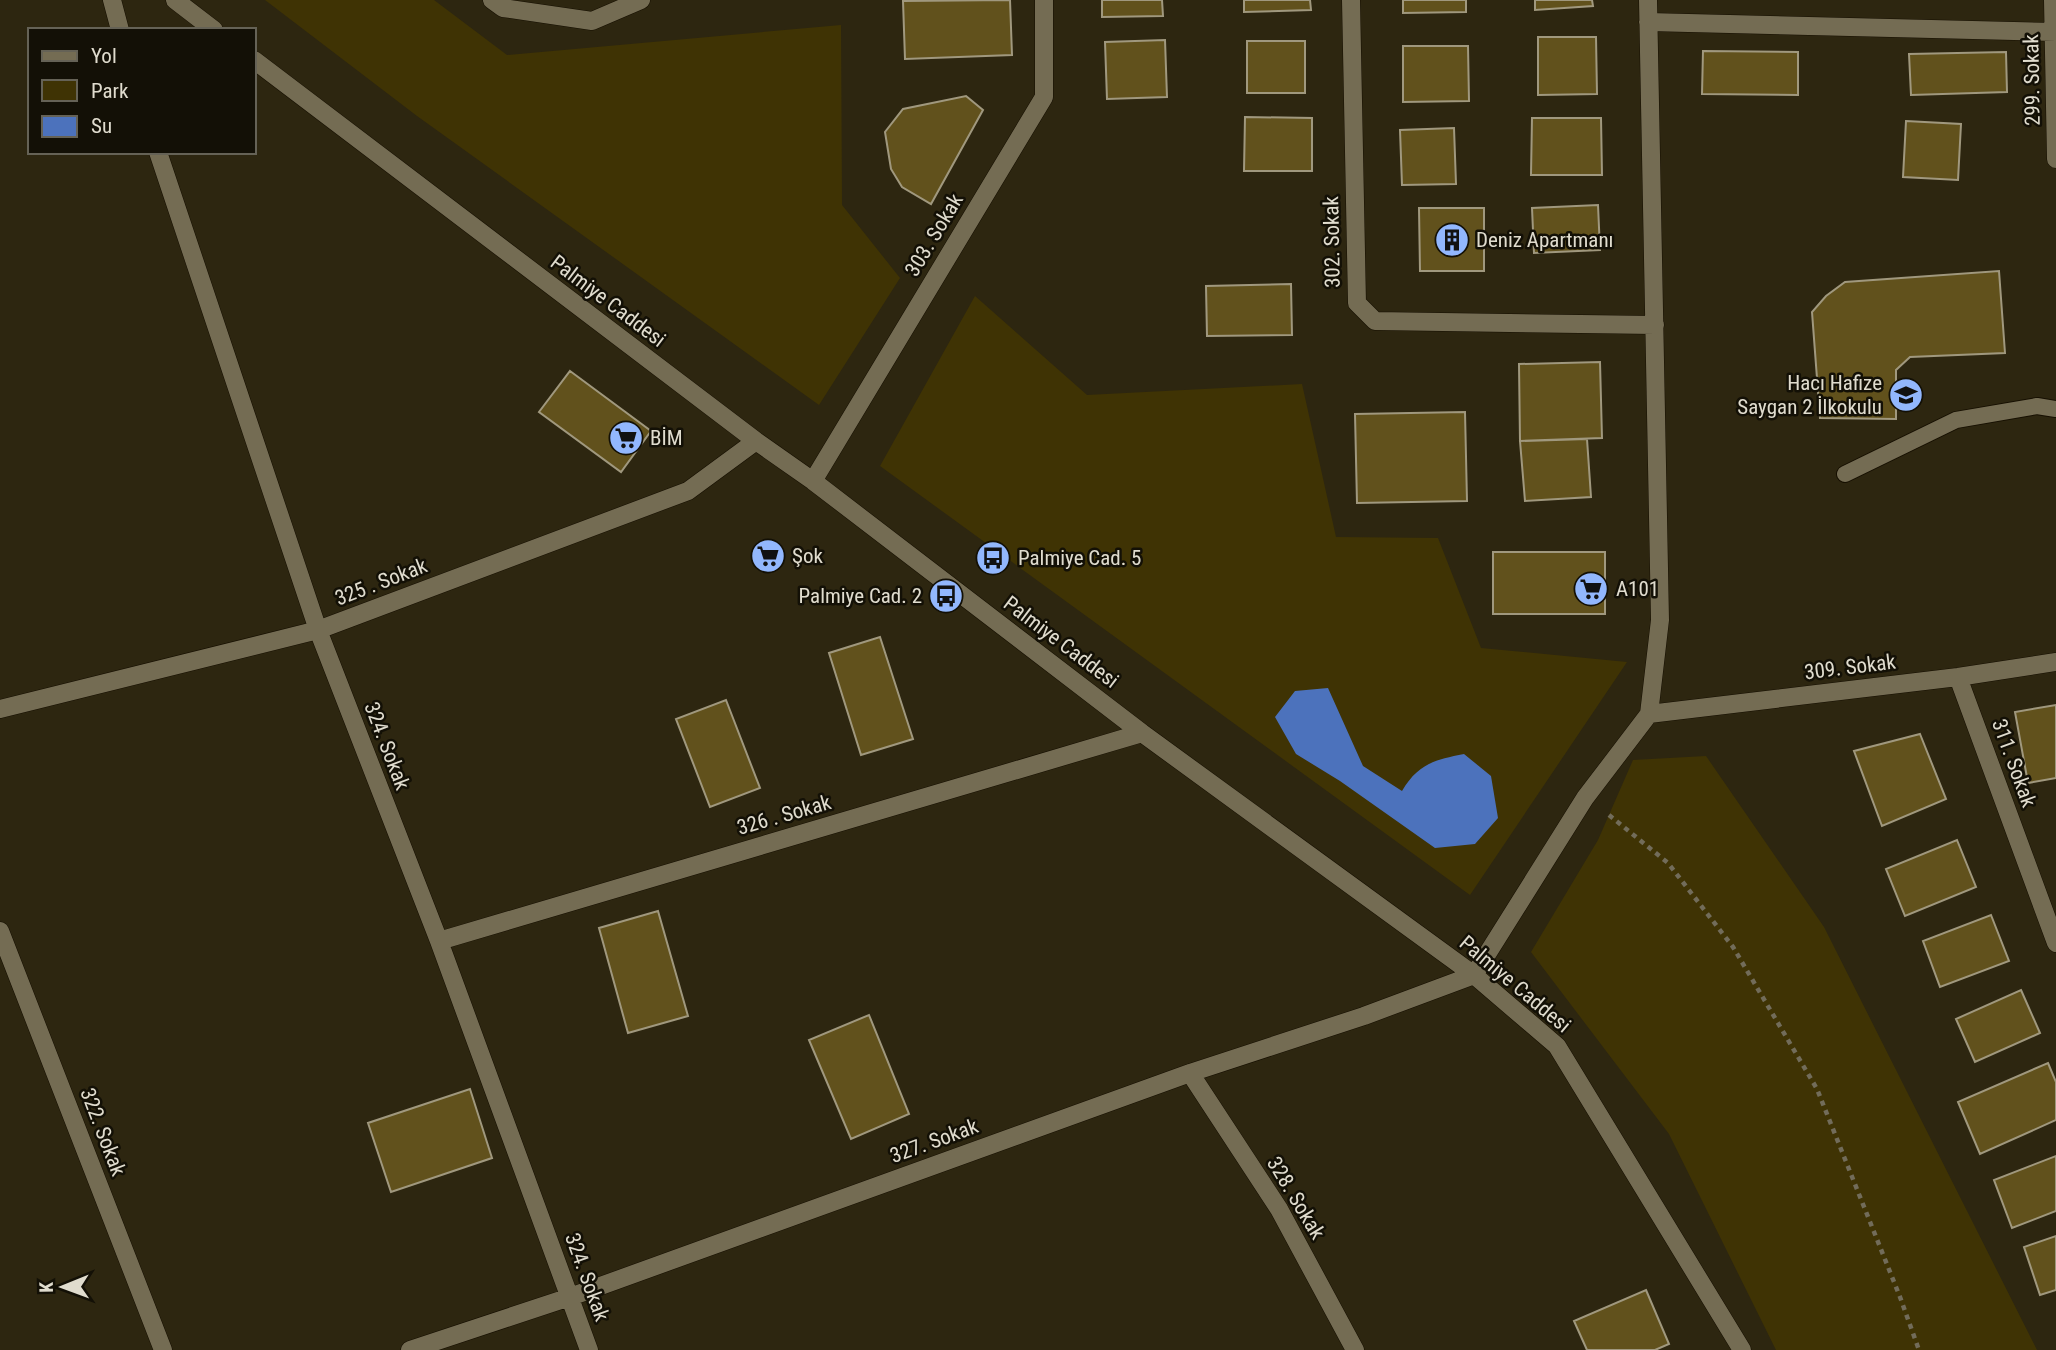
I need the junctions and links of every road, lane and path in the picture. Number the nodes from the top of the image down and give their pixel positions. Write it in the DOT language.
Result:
graph roads {
  1 [pos="112,0"];
  2 [pos="175,0"];
  3 [pos="492,0"];
  4 [pos="642,0"];
  5 [pos="1044,0"];
  6 [pos="1351,0"];
  7 [pos="1648,0"];
  8 [pos="2053,0"];
  9 [pos="1648,22"];
  10 [pos="119,28"];
  11 [pos="211,28"];
  12 [pos="2055,32"];
  13 [pos="256,62"];
  14 [pos="159,154"];
  15 [pos="2056,159"];
  16 [pos="1655,325"];
  17 [pos="2056,409"];
  18 [pos="756,442"];
  19 [pos="1845,474"];
  20 [pos="813,481"];
  21 [pos="318,630"];
  22 [pos="2056,662"];
  23 [pos="1958,677"];
  24 [pos="0,709"];
  25 [pos="1650,714"];
  26 [pos="1142,733"];
  27 [pos="1609,815"];
  28 [pos="0,931"];
  29 [pos="439,941"];
  30 [pos="2056,943"];
  31 [pos="1474,975"];
  32 [pos="1190,1073"];
  33 [pos="570,1297"];
  34 [pos="163,1350"];
  35 [pos="410,1350"];
  36 [pos="589,1350"];
  37 [pos="1355,1350"];
  38 [pos="1742,1350"];
  39 [pos="1919,1350"];
  1 -- 10 [label="street"];
  2 -- 11 [label="street"];
  3 -- 4 [label="street"];
  5 -- 20 [label="street, 303. Sokak"];
  6 -- 16 [label="street, 302. Sokak"];
  7 -- 9 [label="street"];
  8 -- 12 [label="street, 299. Sokak"];
  9 -- 12 [label="street"];
  9 -- 16 [label="street"];
  12 -- 15 [label="street, 299. Sokak"];
  13 -- 18 [label="street, Palmiye Caddesi"];
  14 -- 21 [label="street, 324. Sokak"];
  16 -- 25 [label="street"];
  17 -- 19 [label="lane"];
  18 -- 20 [label="street, Palmiye Caddesi"];
  18 -- 21 [label="street, 325 . Sokak"];
  20 -- 26 [label="street, Palmiye Caddesi"];
  21 -- 24 [label="street, 325 . Sokak"];
  21 -- 29 [label="street, 324. Sokak"];
  22 -- 23 [label="street, 309. Sokak"];
  23 -- 25 [label="street, 309. Sokak"];
  23 -- 30 [label="street, 311. Sokak"];
  25 -- 31 [label="street"];
  26 -- 29 [label="street, 326 . Sokak"];
  26 -- 31 [label="street, Palmiye Caddesi"];
  27 -- 39 [label="path"];
  28 -- 34 [label="street, 322. Sokak"];
  29 -- 33 [label="street, 324. Sokak"];
  31 -- 32 [label="street, 327. Sokak"];
  31 -- 38 [label="street, Palmiye Caddesi"];
  32 -- 33 [label="street, 327. Sokak"];
  32 -- 37 [label="street, 328. Sokak"];
  33 -- 35 [label="street, 327. Sokak"];
  33 -- 36 [label="street, 324. Sokak"];
}
